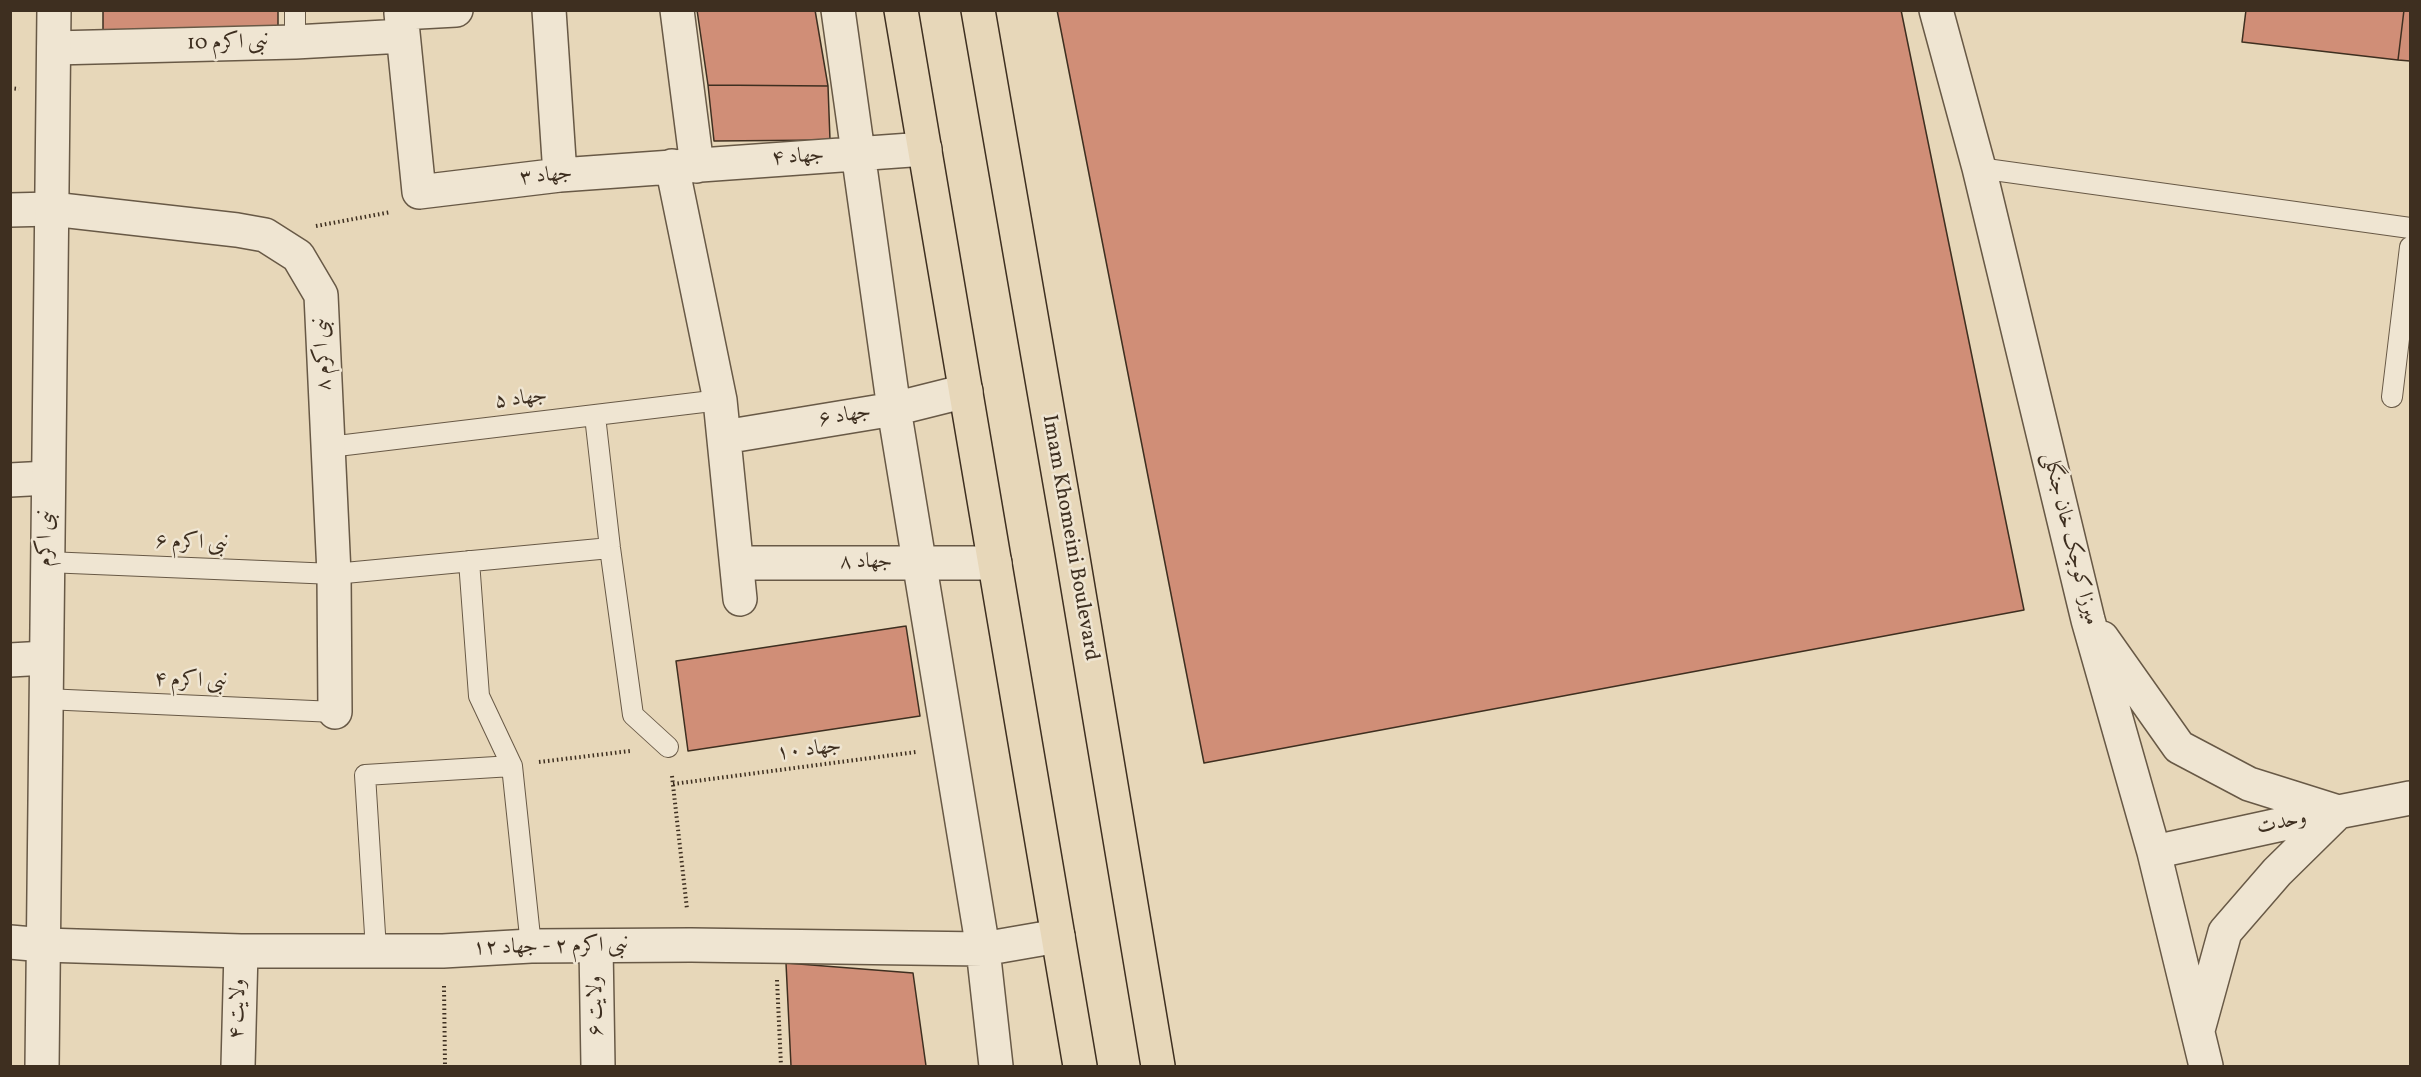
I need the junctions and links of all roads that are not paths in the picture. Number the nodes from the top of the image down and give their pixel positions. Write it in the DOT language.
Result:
graph roads {
  1 [pos="54,10"];
  2 [pos="295,10"];
  3 [pos="456,10"];
  4 [pos="549,10"];
  5 [pos="677,10"];
  6 [pos="838,10"];
  7 [pos="901,10"];
  8 [pos="978,10"];
  9 [pos="1936,10"];
  10 [pos="402,24"];
  11 [pos="295,42"];
  12 [pos="54,48"];
  13 [pos="925,149"];
  14 [pos="857,154"];
  15 [pos="684,166"];
  16 [pos="1979,168"];
  17 [pos="560,174"];
  18 [pos="52,209"];
  19 [pos="10,210"];
  20 [pos="2410,228"];
  21 [pos="2410,247"];
  22 [pos="966,392"];
  23 [pos="2392,397"];
  24 [pos="720,400"];
  25 [pos="894,409"];
  26 [pos="594,416"];
  27 [pos="724,437"];
  28 [pos="329,447"];
  29 [pos="48,478"];
  30 [pos="10,480"];
  31 [pos="610,548"];
  32 [pos="469,561"];
  33 [pos="47,562"];
  34 [pos="736,563"];
  35 [pos="920,563"];
  36 [pos="995,563"];
  37 [pos="334,574"];
  38 [pos="740,599"];
  39 [pos="2088,620"];
  40 [pos="46,658"];
  41 [pos="10,660"];
  42 [pos="45,699"];
  43 [pos="335,712"];
  44 [pos="668,747"];
  45 [pos="512,766"];
  46 [pos="2410,798"];
  47 [pos="2338,812"];
  48 [pos="2154,852"];
  49 [pos="1058,936"];
  50 [pos="10,942"];
  51 [pos="44,945"];
  52 [pos="531,946"];
  53 [pos="596,946"];
  54 [pos="983,949"];
  55 [pos="376,950"];
  56 [pos="241,951"];
  57 [pos="2198,1032"];
  58 [pos="42,1066"];
  59 [pos="238,1066"];
  60 [pos="598,1066"];
  61 [pos="996,1066"];
  62 [pos="1080,1066"];
  63 [pos="1158,1066"];
  64 [pos="2206,1066"];
  1 -- 12 [label="street, نبی اکرم"];
  2 -- 11 [label="lane"];
  3 -- 10 [label="street, نبی اکرم 10"];
  4 -- 17 [label="street"];
  5 -- 15 [label="street"];
  6 -- 14 [label="street"];
  7 -- 13 [label="main road"];
  8 -- 63 [label="main road, Imam Khomeini Boulevard"];
  9 -- 16 [label="street, میرزا کوچک خان جنگلی"];
  10 -- 11 [label="street, نبی اکرم 10"];
  10 -- 17 [label="street, جهاد ۳"];
  11 -- 12 [label="street, نبی اکرم 10"];
  12 -- 18 [label="street, نبی اکرم"];
  13 -- 14 [label="street, جهاد ۴"];
  13 -- 22 [label="main road"];
  14 -- 15 [label="street, جهاد ۴"];
  14 -- 25 [label="street"];
  15 -- 17 [label="street, جهاد ۳"];
  15 -- 24 [label="street"];
  16 -- 20 [label="lane"];
  16 -- 39 [label="street, میرزا کوچک خان جنگلی"];
  18 -- 19 [label="street, نبی اکرم ۸"];
  18 -- 28 [label="street, نبی اکرم ۸"];
  18 -- 29 [label="street, نبی اکرم"];
  21 -- 23 [label="lane"];
  22 -- 25 [label="street, جهاد ۶"];
  22 -- 36 [label="main road"];
  24 -- 26 [label="lane, جهاد ۵"];
  24 -- 27 [label="street"];
  25 -- 27 [label="street, جهاد ۶"];
  25 -- 35 [label="street"];
  26 -- 28 [label="lane, جهاد ۵"];
  26 -- 31 [label="lane"];
  27 -- 34 [label="street"];
  28 -- 37 [label="street, نبی اکرم ۸"];
  29 -- 30 [label="street"];
  29 -- 33 [label="street, نبی اکرم"];
  31 -- 32 [label="lane, نبی اکرم ۶"];
  31 -- 44 [label="lane"];
  32 -- 37 [label="lane, نبی اکرم ۶"];
  32 -- 45 [label="lane"];
  33 -- 37 [label="lane, نبی اکرم ۶"];
  33 -- 40 [label="street, نبی اکرم"];
  34 -- 35 [label="street, جهاد ۸"];
  34 -- 38 [label="street"];
  35 -- 36 [label="street, جهاد ۸"];
  35 -- 54 [label="street"];
  36 -- 49 [label="main road"];
  37 -- 43 [label="street, نبی اکرم ۸"];
  39 -- 47 [label="street"];
  39 -- 48 [label="street, میرزا کوچک خان جنگلی"];
  40 -- 41 [label="street"];
  40 -- 42 [label="street, نبی اکرم"];
  42 -- 43 [label="lane, نبی اکرم ۴"];
  42 -- 51 [label="street, نبی اکرم"];
  45 -- 52 [label="lane"];
  45 -- 55 [label="lane"];
  46 -- 47 [label="street, وحدت"];
  47 -- 48 [label="street, وحدت"];
  47 -- 57 [label="street"];
  48 -- 57 [label="street, میرزا کوچک خان جنگلی"];
  49 -- 54 [label="street, نبی اکرم ۲ - جهاد ۱۲"];
  49 -- 62 [label="main road"];
  50 -- 51 [label="street, نبی اکرم ۲ - جهاد ۱۲"];
  51 -- 56 [label="street, نبی اکرم ۲ - جهاد ۱۲"];
  51 -- 58 [label="street, نبی اکرم"];
  52 -- 53 [label="street, نبی اکرم ۲ - جهاد ۱۲"];
  52 -- 55 [label="street, نبی اکرم ۲ - جهاد ۱۲"];
  53 -- 54 [label="street, نبی اکرم ۲ - جهاد ۱۲"];
  53 -- 60 [label="street, ولایت ۶"];
  54 -- 61 [label="street"];
  55 -- 56 [label="street, نبی اکرم ۲ - جهاد ۱۲"];
  56 -- 59 [label="street, ولایت ۴"];
  57 -- 64 [label="street, میرزا کوچک خان جنگلی"];
}
